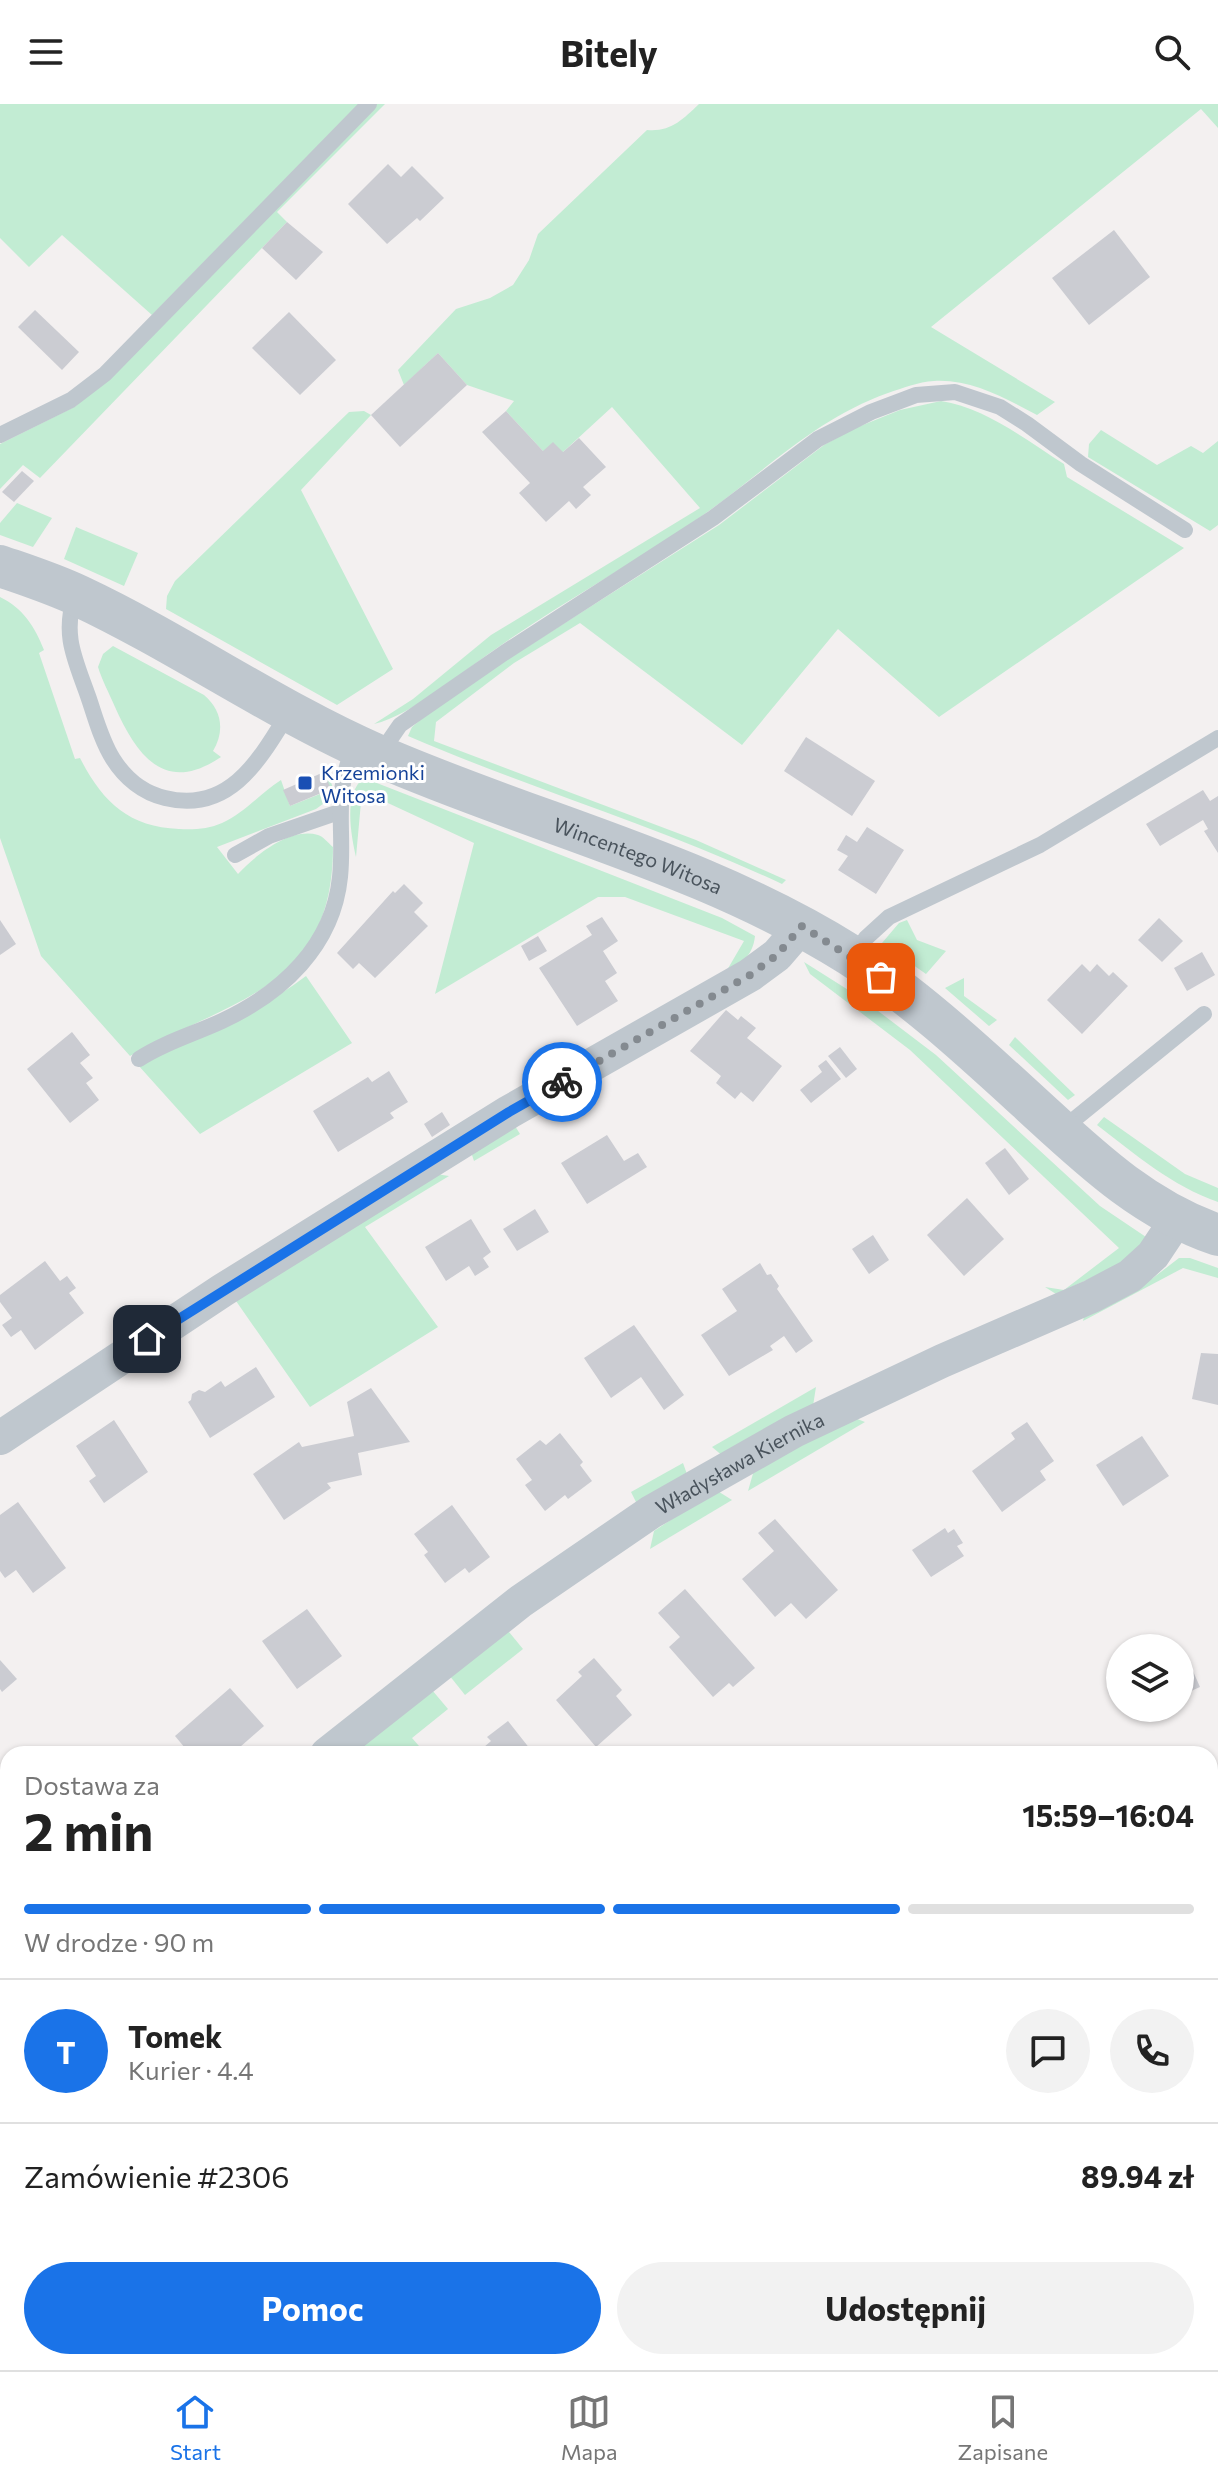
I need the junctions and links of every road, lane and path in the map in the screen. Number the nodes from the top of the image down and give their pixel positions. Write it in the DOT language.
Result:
graph roads {
  1 [pos="369,104"];
  2 [pos="0,435"];
  3 [pos="1185,530"];
  4 [pos="0,566"];
  5 [pos="75,594"];
  6 [pos="290,711"];
  7 [pos="1218,738"];
  8 [pos="367,750"];
  9 [pos="339,812"];
  10 [pos="235,855"];
  11 [pos="802,926"];
  12 [pos="853,957"];
  13 [pos="1204,1014"];
  14 [pos="139,1059"];
  15 [pos="1060,1131"];
  16 [pos="1177,1219"];
  17 [pos="1218,1235"];
  18 [pos="0,1438"];
  19 [pos="337,1746"];
  1 -- 2 [label="lane"];
  3 -- 8 [label="lane"];
  4 -- 5 [label="street, Wincentego Witosa"];
  5 -- 6 [label="street, Wincentego Witosa"];
  5 -- 6 [label="lane"];
  6 -- 8 [label="street, Wincentego Witosa"];
  7 -- 12 [label="lane"];
  8 -- 9 [label="lane"];
  8 -- 11 [label="street, Wincentego Witosa"];
  9 -- 10 [label="lane"];
  9 -- 14 [label="lane"];
  11 -- 12 [label="street, Wincentego Witosa"];
  11 -- 18 [label="street"];
  12 -- 15 [label="street, Wincentego Witosa"];
  13 -- 15 [label="lane"];
  15 -- 16 [label="street, Wincentego Witosa"];
  16 -- 17 [label="street, Wincentego Witosa"];
  16 -- 19 [label="street, Władysława Kiernika"];
}
